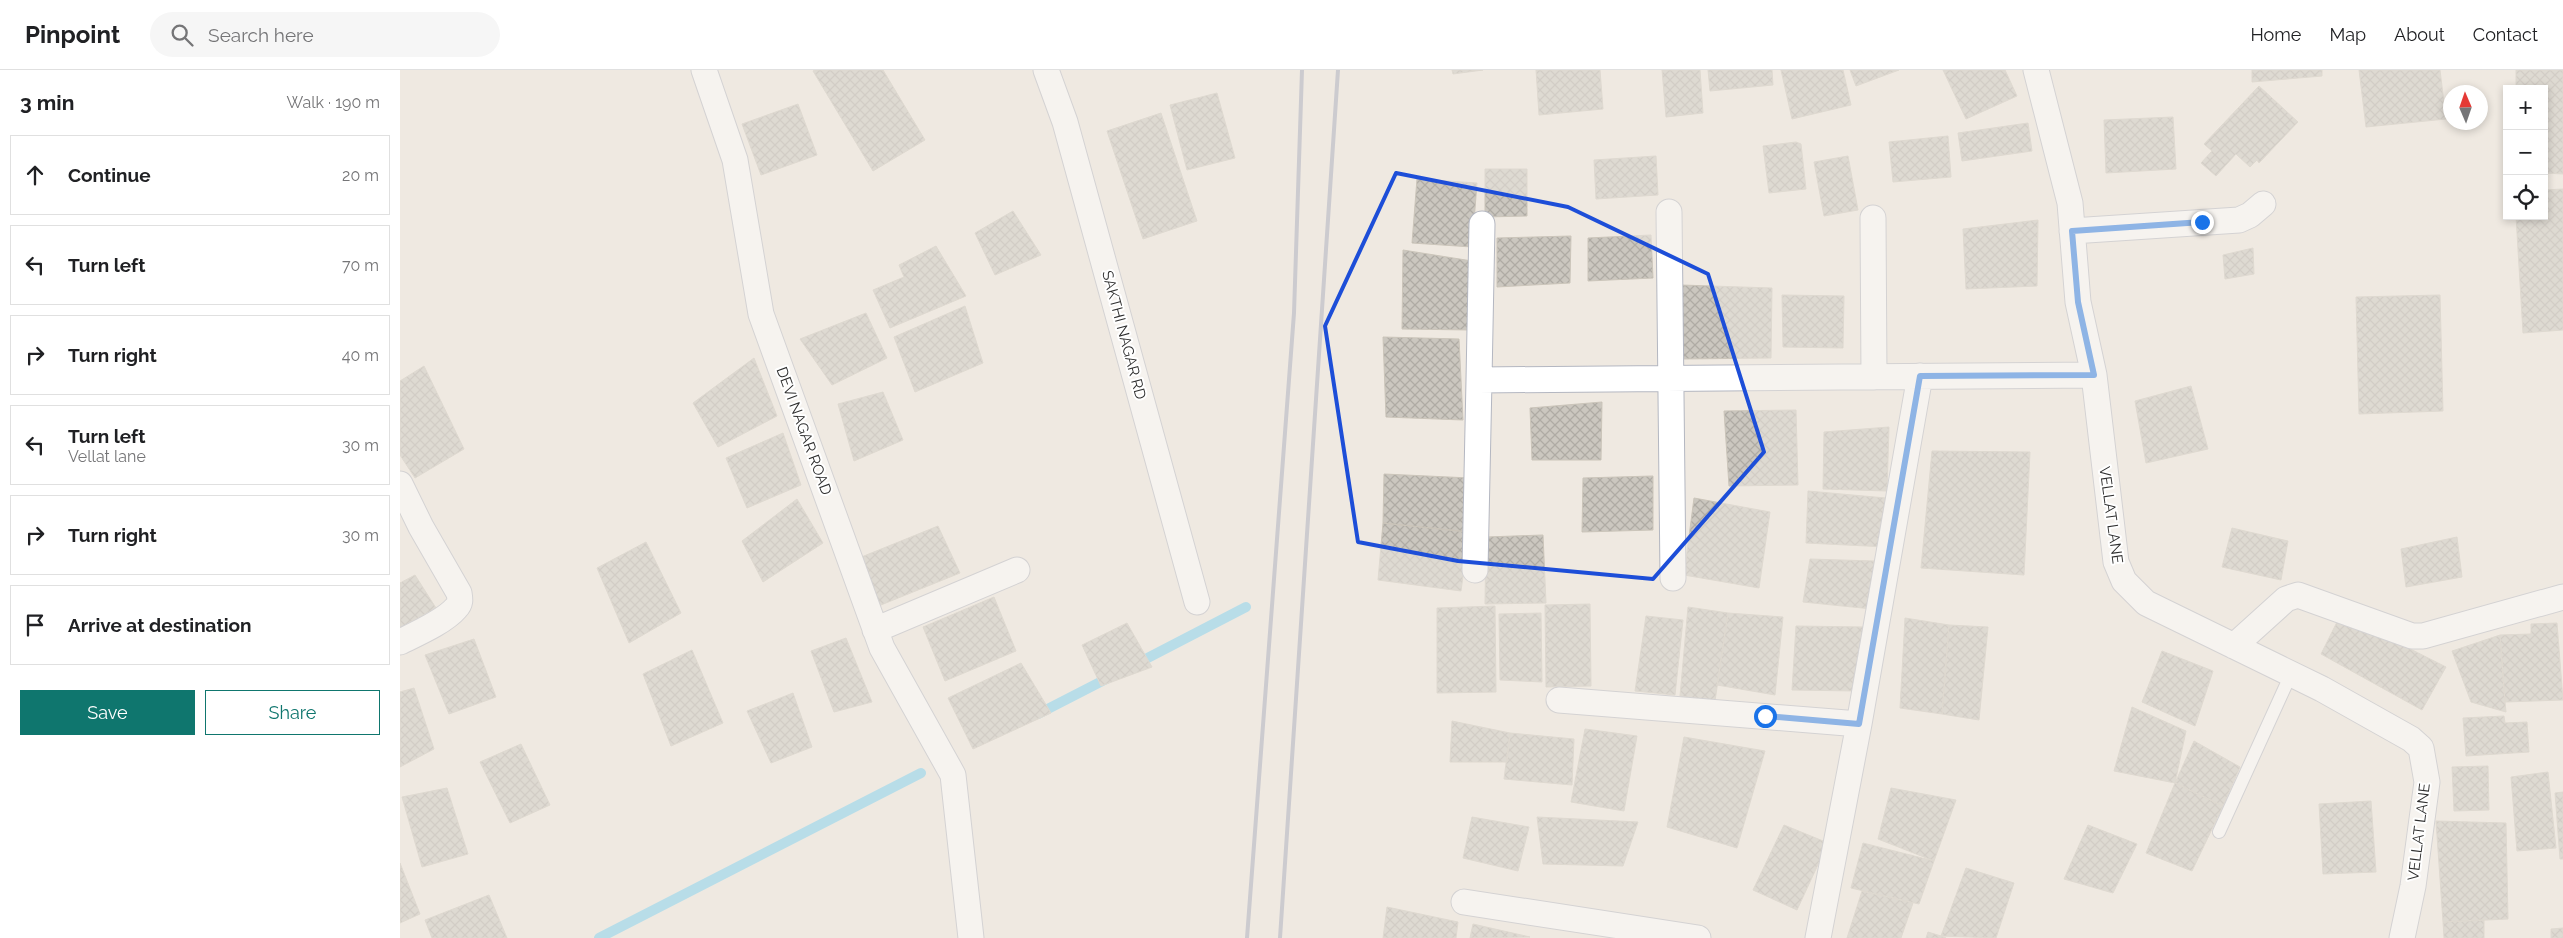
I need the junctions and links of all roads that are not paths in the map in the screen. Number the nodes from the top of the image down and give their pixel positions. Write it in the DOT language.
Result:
graph roads {
  1 [pos="704,70"];
  2 [pos="1046,70"];
  3 [pos="2036,70"];
  4 [pos="2263,204"];
  5 [pos="1668,212"];
  6 [pos="1873,218"];
  7 [pos="1482,224"];
  8 [pos="2072,231"];
  9 [pos="2094,375"];
  10 [pos="1920,376"];
  11 [pos="1874,377"];
  12 [pos="1670,378"];
  13 [pos="1479,380"];
  14 [pos="400,484"];
  15 [pos="1017,570"];
  16 [pos="1475,570"];
  17 [pos="1673,578"];
  18 [pos="2563,597"];
  19 [pos="1197,602"];
  20 [pos="875,630"];
  21 [pos="400,642"];
  22 [pos="2234,646"];
  23 [pos="2291,674"];
  24 [pos="1559,700"];
  25 [pos="1859,724"];
  26 [pos="2219,832"];
  27 [pos="1464,902"];
  28 [pos="971,938"];
  29 [pos="1698,938"];
  30 [pos="1818,938"];
  31 [pos="2402,938"];
  1 -- 20 [label="street, DEVI NAGAR ROAD"];
  2 -- 19 [label="street, SAKTHI NAGAR RD"];
  3 -- 8 [label="street, VELLAT LANE"];
  4 -- 8 [label="street"];
  5 -- 12 [label="street"];
  6 -- 11 [label="street"];
  7 -- 13 [label="street"];
  8 -- 9 [label="street, VELLAT LANE"];
  9 -- 10 [label="street"];
  9 -- 22 [label="street, VELLAT LANE"];
  10 -- 11 [label="street"];
  10 -- 25 [label="street"];
  11 -- 12 [label="street"];
  12 -- 13 [label="street"];
  12 -- 17 [label="street"];
  13 -- 16 [label="street"];
  14 -- 21 [label="street"];
  15 -- 20 [label="street"];
  18 -- 22 [label="street"];
  20 -- 28 [label="street, DEVI NAGAR ROAD"];
  22 -- 23 [label="street, VELLAT LANE"];
  23 -- 26 [label="lane"];
  23 -- 31 [label="street, VELLAT LANE"];
  24 -- 25 [label="street"];
  25 -- 30 [label="street"];
  27 -- 29 [label="street"];
}
